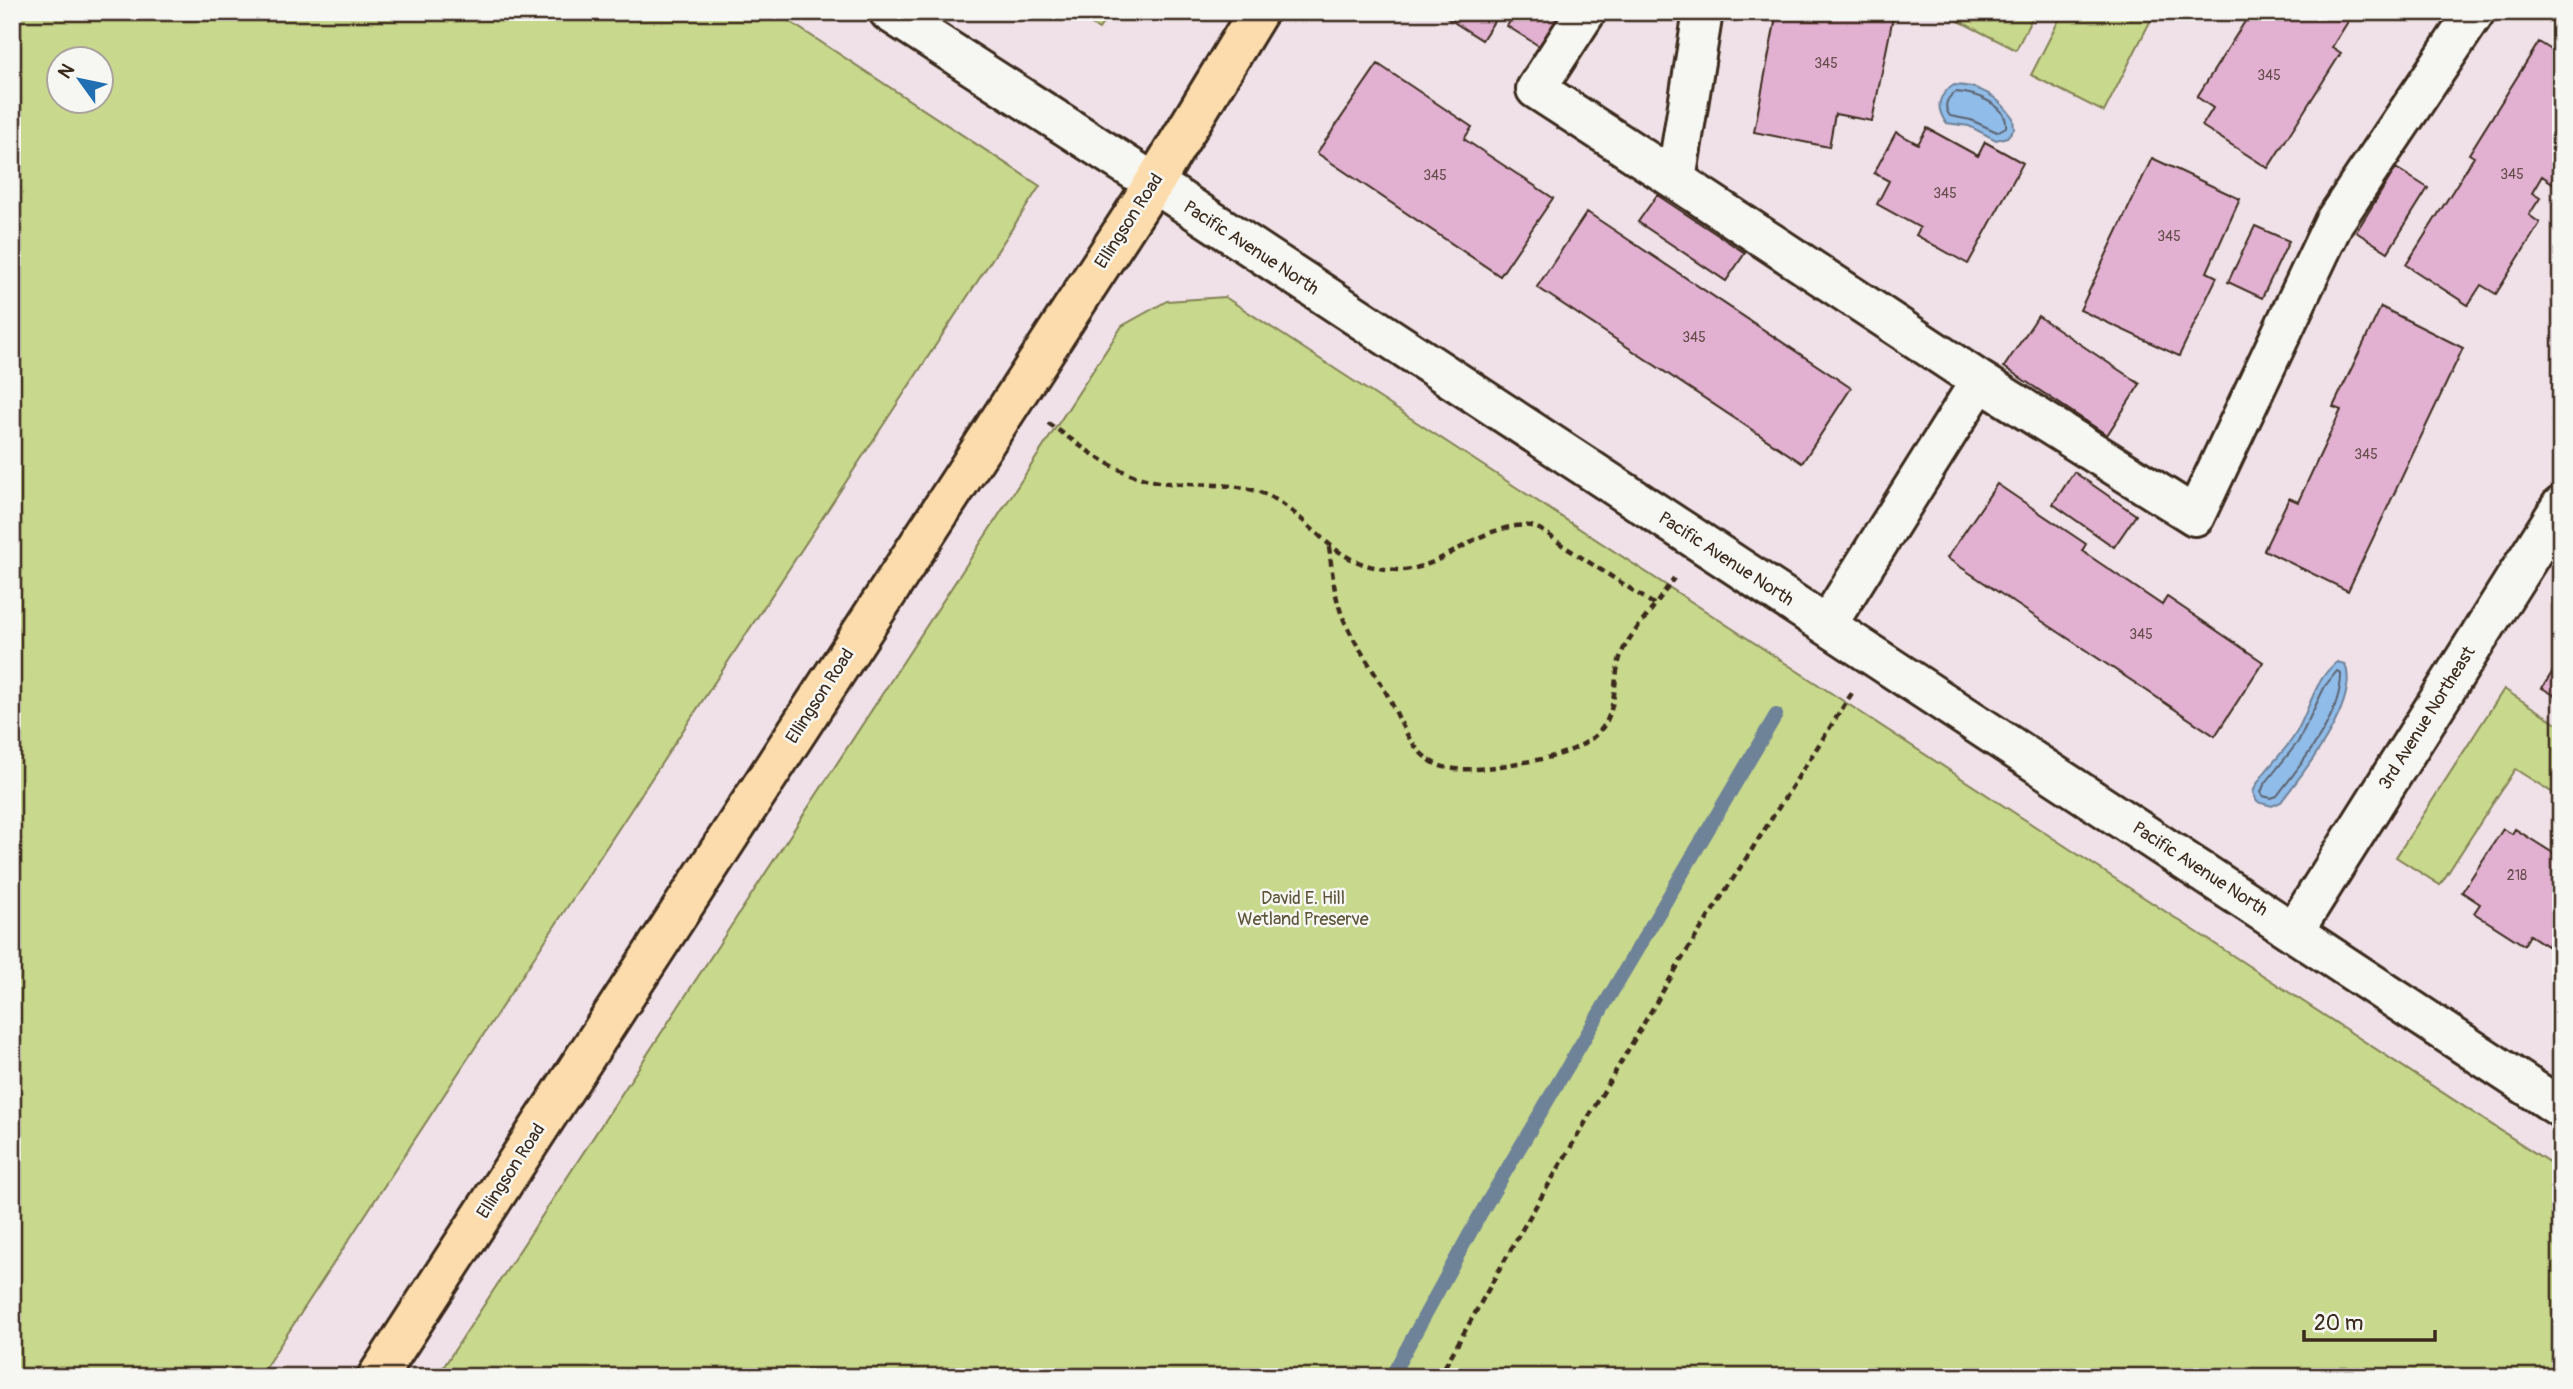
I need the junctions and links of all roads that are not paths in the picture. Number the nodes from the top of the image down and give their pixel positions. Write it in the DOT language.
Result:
graph roads {
  1 [pos="889,12"];
  2 [pos="1258,12"];
  3 [pos="1586,12"];
  4 [pos="1703,12"];
  5 [pos="2476,12"];
  6 [pos="1675,180"];
  7 [pos="1154,183"];
  8 [pos="1980,381"];
  9 [pos="2561,506"];
  10 [pos="1827,625"];
  11 [pos="2294,931"];
  12 [pos="2561,1108"];
  13 [pos="377,1377"];
  1 -- 7 [label="street, Pacific Avenue North"];
  2 -- 7 [label="main road, Ellingson Road"];
  3 -- 6 [label="street"];
  4 -- 6 [label="street"];
  5 -- 8 [label="street"];
  6 -- 8 [label="street"];
  7 -- 10 [label="street, Pacific Avenue North"];
  7 -- 13 [label="main road, Ellingson Road"];
  8 -- 10 [label="street"];
  9 -- 11 [label="street, 3rd Avenue Northeast"];
  10 -- 11 [label="street, Pacific Avenue North"];
  11 -- 12 [label="street, Pacific Avenue North"];
}
